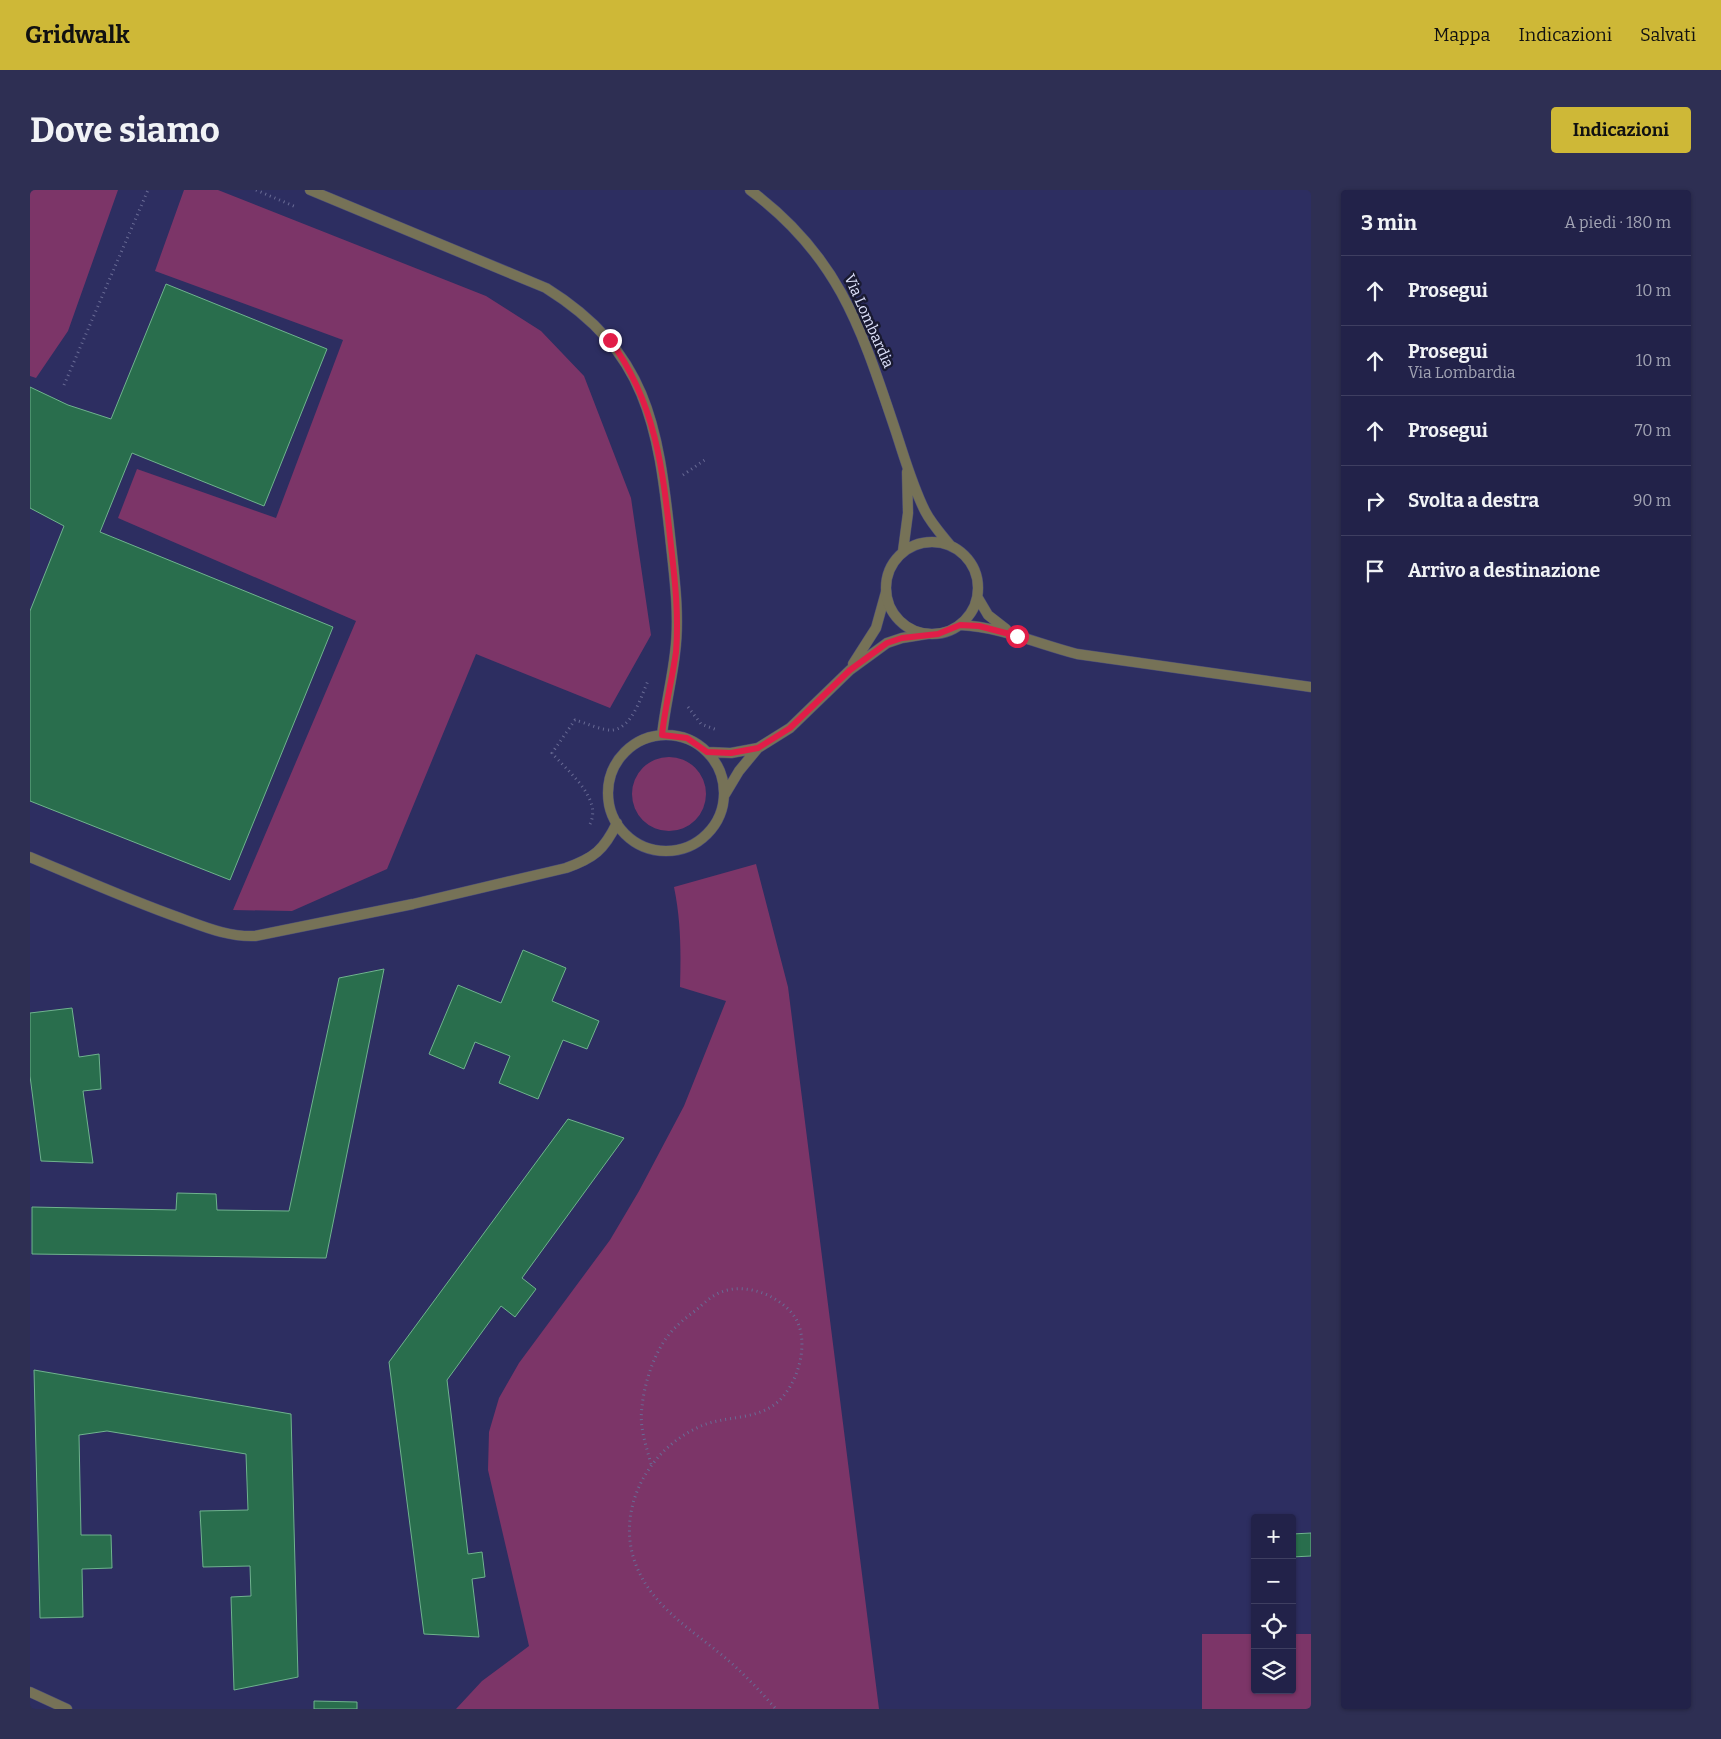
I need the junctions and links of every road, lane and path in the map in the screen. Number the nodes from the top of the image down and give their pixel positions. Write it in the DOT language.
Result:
graph roads {
  1 [pos="148,190"];
  2 [pos="256,190"];
  3 [pos="310,190"];
  4 [pos="750,190"];
  5 [pos="302,209"];
  6 [pos="64,385"];
  7 [pos="907,464"];
  8 [pos="950,544"];
  9 [pos="903,551"];
  10 [pos="886,592"];
  11 [pos="978,598"];
  12 [pos="960,625"];
  13 [pos="927,634"];
  14 [pos="1017,636"];
  15 [pos="850,670"];
  16 [pos="651,674"];
  17 [pos="1311,687"];
  18 [pos="662,735"];
  19 [pos="758,748"];
  20 [pos="707,752"];
  21 [pos="724,796"];
  22 [pos="617,823"];
  23 [pos="589,826"];
  24 [pos="30,857"];
  25 [pos="651,1464"];
  26 [pos="30,1692"];
  27 [pos="67,1709"];
  28 [pos="776,1709"];
  1 -- 6 [label="path"];
  2 -- 5 [label="path"];
  3 -- 18 [label="street"];
  4 -- 7 [label="street, Via Lombardia"];
  7 -- 8 [label="street, Via Lombardia"];
  7 -- 9 [label="street, Via Lombardia"];
  8 -- 9 [label="street"];
  8 -- 11 [label="street, Via Lombardia"];
  9 -- 10 [label="street, Via Lombardia"];
  10 -- 13 [label="street"];
  10 -- 15 [label="street, Via Lombardia"];
  11 -- 12 [label="street"];
  11 -- 14 [label="street"];
  12 -- 13 [label="street"];
  12 -- 14 [label="street"];
  13 -- 15 [label="street"];
  14 -- 17 [label="street"];
  15 -- 19 [label="street"];
  16 -- 23 [label="path"];
  18 -- 20 [label="street"];
  18 -- 22 [label="street"];
  19 -- 20 [label="street"];
  19 -- 21 [label="street"];
  20 -- 21 [label="street"];
  21 -- 22 [label="street"];
  22 -- 24 [label="street"];
  25 -- 25 [label="path"];
  25 -- 28 [label="path"];
  26 -- 27 [label="street"];
}
